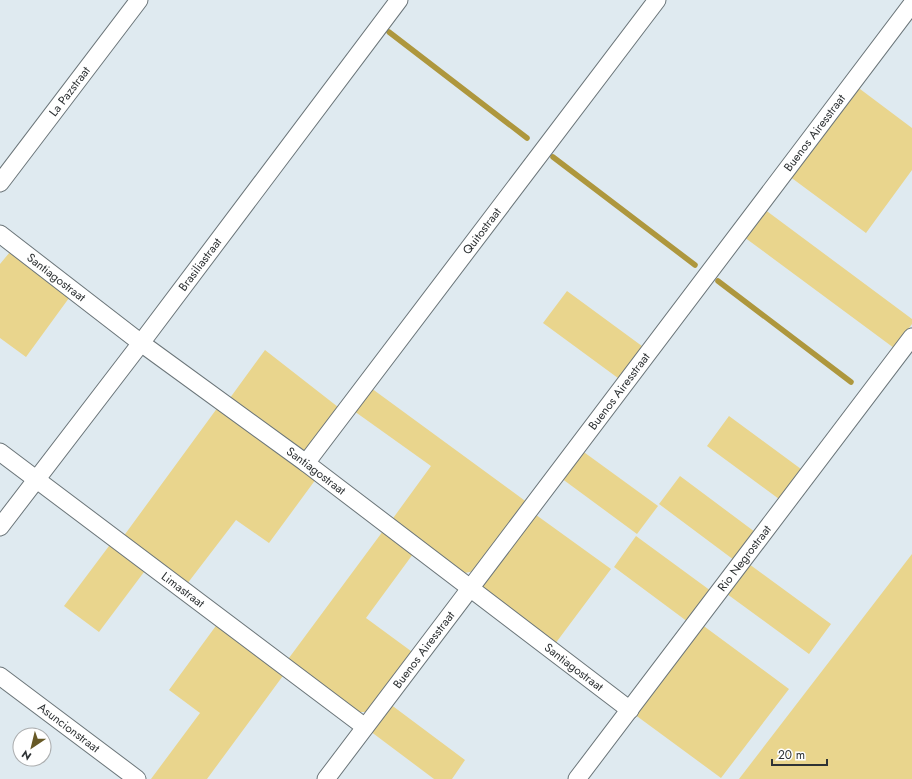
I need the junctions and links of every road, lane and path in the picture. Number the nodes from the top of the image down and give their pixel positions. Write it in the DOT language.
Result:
graph roads {
  1 [pos="139,0"];
  2 [pos="399,0"];
  3 [pos="657,0"];
  4 [pos="912,4"];
  5 [pos="0,183"];
  6 [pos="0,234"];
  7 [pos="912,337"];
  8 [pos="141,343"];
  9 [pos="0,452"];
  10 [pos="306,463"];
  11 [pos="37,479"];
  12 [pos="0,527"];
  13 [pos="470,588"];
  14 [pos="0,676"];
  15 [pos="630,710"];
  16 [pos="365,727"];
  17 [pos="137,779"];
  18 [pos="326,779"];
  19 [pos="577,779"];
  1 -- 5 [label="street, La Pazstraat"];
  2 -- 8 [label="street, Brasiliastraat"];
  3 -- 10 [label="street, Quitostraat"];
  4 -- 13 [label="street, Buenos Airesstraat"];
  6 -- 8 [label="street, Santiagostraat"];
  7 -- 15 [label="street, Rio Negrostraat"];
  8 -- 10 [label="street, Santiagostraat"];
  8 -- 11 [label="street, Brasiliastraat"];
  9 -- 11 [label="street, Limastraat"];
  10 -- 13 [label="street, Santiagostraat"];
  11 -- 12 [label="street, Brasiliastraat"];
  11 -- 16 [label="street, Limastraat"];
  13 -- 15 [label="street, Santiagostraat"];
  13 -- 16 [label="street, Buenos Airesstraat"];
  14 -- 17 [label="street, Asuncionstraat"];
  15 -- 19 [label="street, Rio Negrostraat"];
  16 -- 18 [label="street, Buenos Airesstraat"];
}
